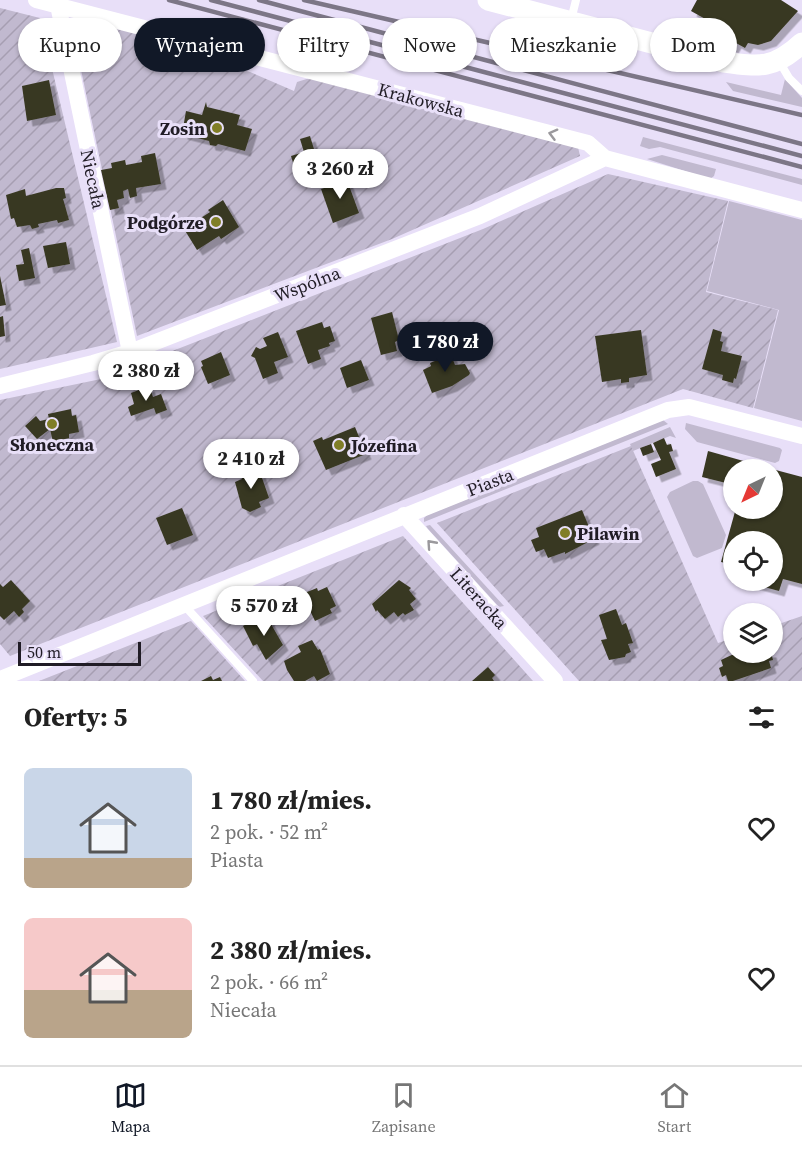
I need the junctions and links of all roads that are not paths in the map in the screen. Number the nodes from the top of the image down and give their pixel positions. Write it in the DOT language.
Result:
graph roads {
  1 [pos="36,0"];
  2 [pos="488,0"];
  3 [pos="576,0"];
  4 [pos="58,5"];
  5 [pos="556,18"];
  6 [pos="572,18"];
  7 [pos="638,40"];
  8 [pos="802,43"];
  9 [pos="779,61"];
  10 [pos="802,91"];
  11 [pos="605,158"];
  12 [pos="802,210"];
  13 [pos="130,352"];
  14 [pos="0,386"];
  15 [pos="802,436"];
  16 [pos="404,515"];
  17 [pos="184,605"];
  18 [pos="2,675"];
  19 [pos="253,681"];
  20 [pos="555,681"];
  1 -- 4 [label="street, Krakowska"];
  2 -- 5 [label="street"];
  3 -- 6 [label="lane"];
  11 -- 4 [label="street, Krakowska, one-way"];
  4 -- 13 [label="street, Niecała"];
  7 -- 9 [label="street"];
  8 -- 9 [label="street"];
  9 -- 10 [label="lane"];
  11 -- 12 [label="street, Krakowska"];
  11 -- 13 [label="street, Wspólna"];
  13 -- 14 [label="street, Wspólna"];
  15 -- 16 [label="street, Piasta"];
  16 -- 17 [label="street, Piasta"];
  20 -- 16 [label="street, Literacka, one-way"];
  17 -- 18 [label="street, Piasta"];
  17 -- 19 [label="lane"];
}
